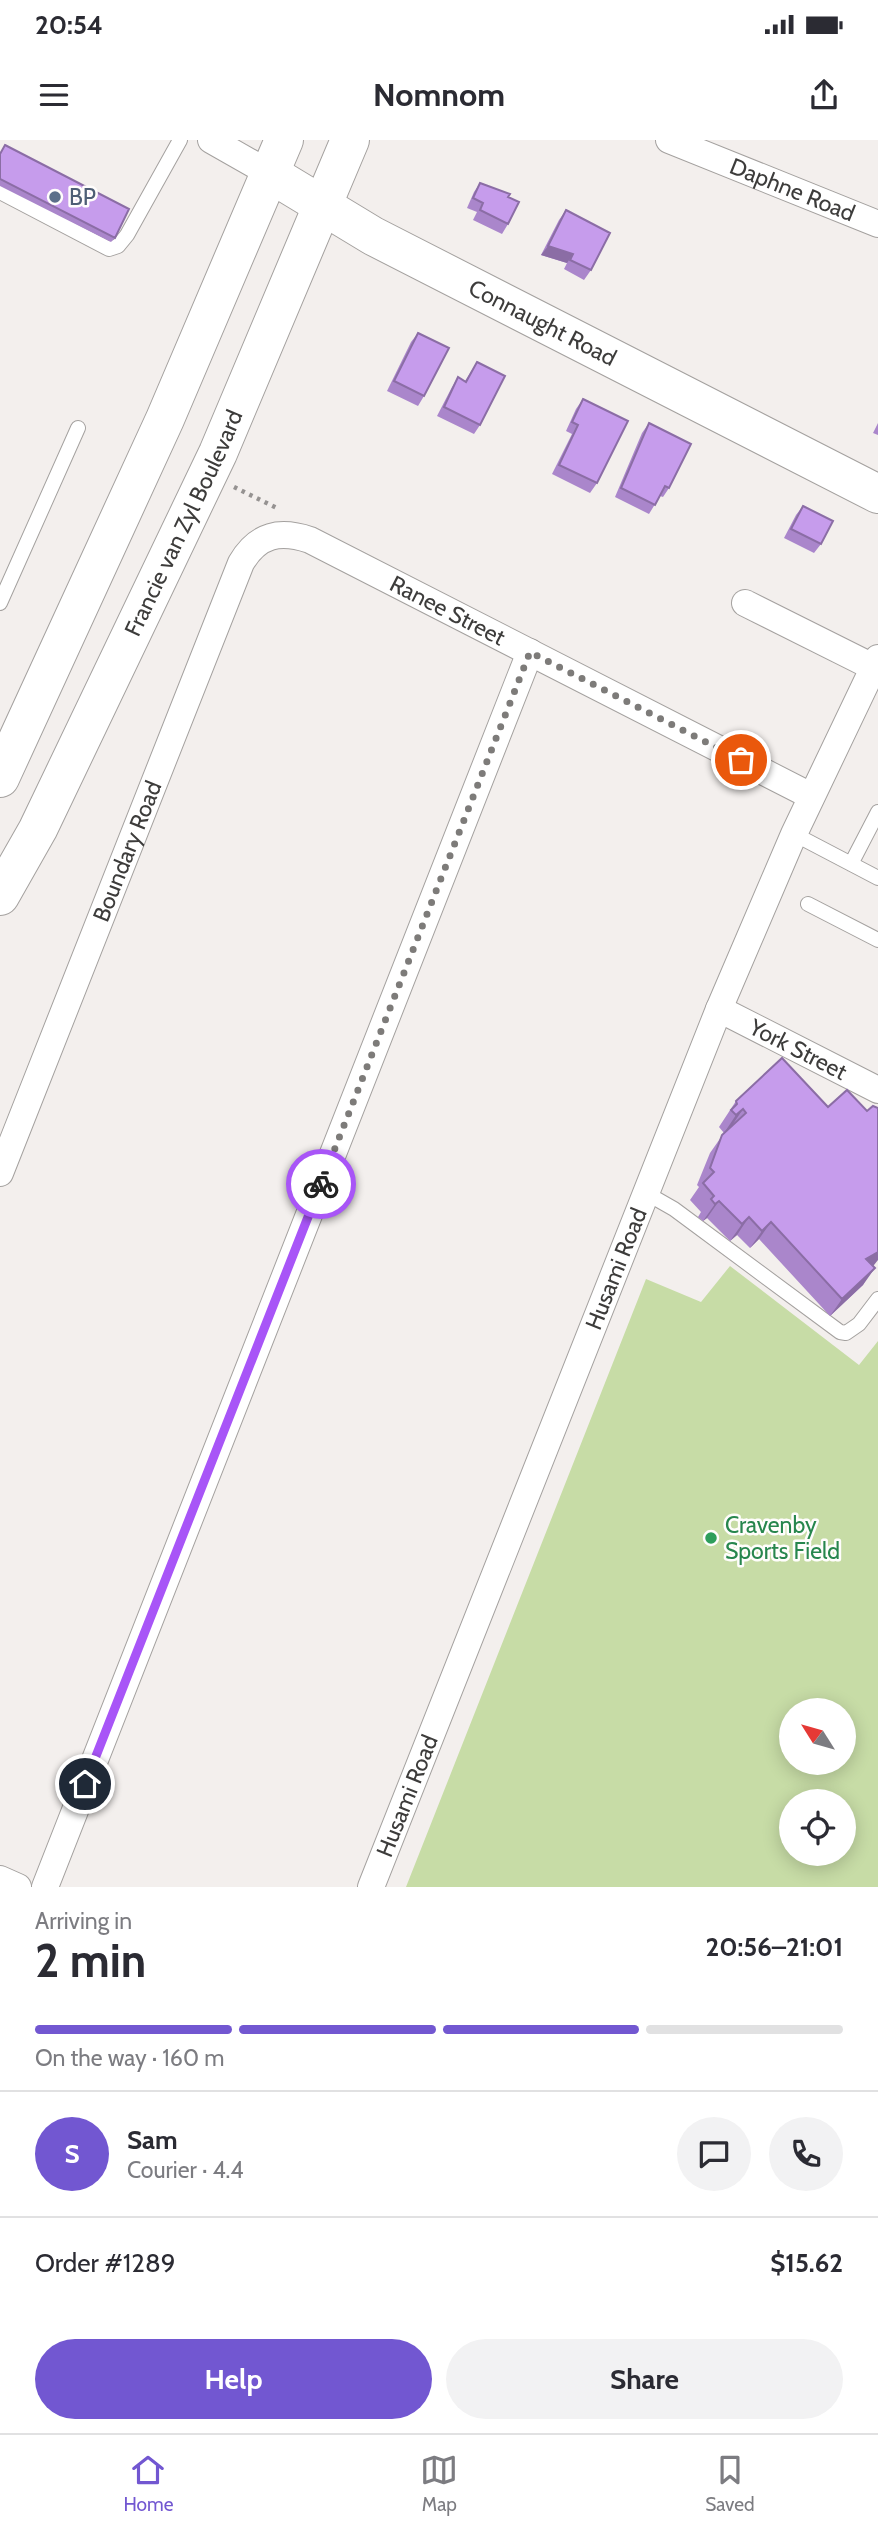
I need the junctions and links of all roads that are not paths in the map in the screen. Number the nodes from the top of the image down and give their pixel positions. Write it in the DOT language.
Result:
graph roads {
  1 [pos="180,140"];
  2 [pos="211,140"];
  3 [pos="350,140"];
  4 [pos="669,140"];
  5 [pos="712,148"];
  6 [pos="276,157"];
  7 [pos="0,192"];
  8 [pos="321,205"];
  9 [pos="878,224"];
  10 [pos="78,428"];
  11 [pos="878,494"];
  12 [pos="267,537"];
  13 [pos="0,603"];
  14 [pos="746,603"];
  15 [pos="530,652"];
  16 [pos="876,665"];
  17 [pos="0,778"];
  18 [pos="811,796"];
  19 [pos="878,812"];
  20 [pos="794,834"];
  21 [pos="851,864"];
  22 [pos="878,877"];
  23 [pos="0,896"];
  24 [pos="808,904"];
  25 [pos="878,940"];
  26 [pos="719,1009"];
  27 [pos="878,1090"];
  28 [pos="0,1172"];
  29 [pos="646,1192"];
  30 [pos="878,1299"];
  31 [pos="0,1879"];
  32 [pos="18,1887"];
  33 [pos="45,1887"];
  34 [pos="371,1887"];
  1 -- 7 [label="lane"];
  2 -- 6 [label="street, Connaught Road"];
  3 -- 8 [label="main road, Francie van Zyl Boulevard"];
  4 -- 5 [label="street, Daphne Road"];
  5 -- 9 [label="street, Daphne Road"];
  6 -- 8 [label="main road, Connaught Road"];
  6 -- 17 [label="main road"];
  8 -- 11 [label="main road, Connaught Road"];
  8 -- 23 [label="main road, Francie van Zyl Boulevard"];
  10 -- 13 [label="lane"];
  12 -- 15 [label="street, Ranee Street"];
  12 -- 28 [label="street, Boundary Road"];
  14 -- 16 [label="street"];
  15 -- 18 [label="street, Ranee Street"];
  15 -- 33 [label="street"];
  16 -- 18 [label="street, Husami Road"];
  18 -- 20 [label="street, Husami Road"];
  19 -- 21 [label="lane"];
  20 -- 21 [label="lane"];
  20 -- 26 [label="street, Husami Road"];
  21 -- 22 [label="lane"];
  24 -- 25 [label="lane"];
  26 -- 27 [label="street, York Street"];
  26 -- 29 [label="street, Husami Road"];
  29 -- 30 [label="lane"];
  29 -- 34 [label="street, Husami Road"];
  31 -- 32 [label="street"];
}
